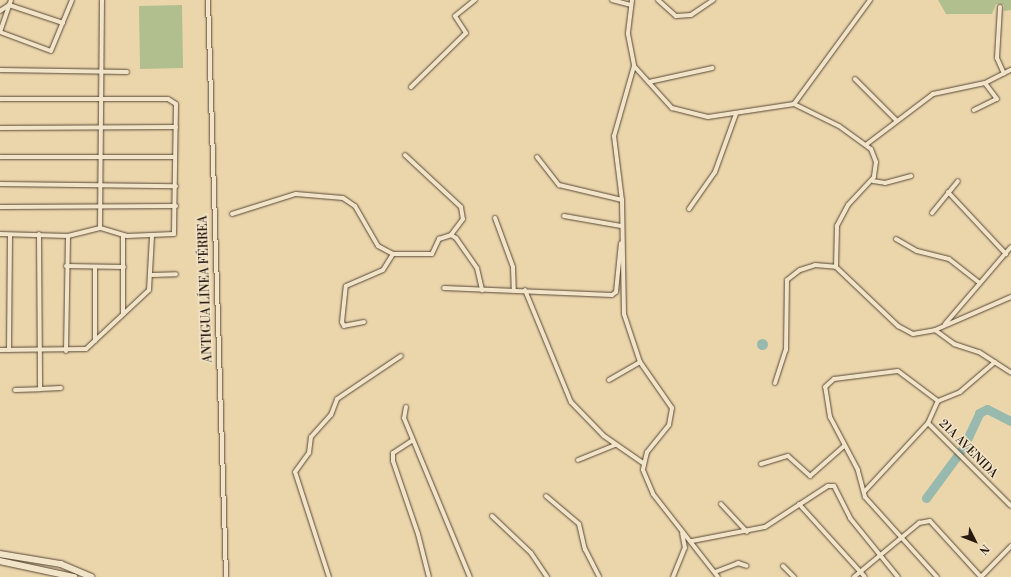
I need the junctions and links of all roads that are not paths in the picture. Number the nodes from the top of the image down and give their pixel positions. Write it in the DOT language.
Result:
graph roads {
  1 [pos="11,0"];
  2 [pos="72,0"];
  3 [pos="102,0"];
  4 [pos="208,0"];
  5 [pos="475,0"];
  6 [pos="612,0"];
  7 [pos="632,0"];
  8 [pos="658,0"];
  9 [pos="713,0"];
  10 [pos="870,0"];
  11 [pos="9,5"];
  12 [pos="631,6"];
  13 [pos="1000,7"];
  14 [pos="0,11"];
  15 [pos="64,23"];
  16 [pos="0,32"];
  17 [pos="634,66"];
  18 [pos="712,68"];
  19 [pos="0,70"];
  20 [pos="1011,70"];
  21 [pos="101,71"];
  22 [pos="127,72"];
  23 [pos="1004,74"];
  24 [pos="855,79"];
  25 [pos="649,82"];
  26 [pos="985,83"];
  27 [pos="411,87"];
  28 [pos="0,99"];
  29 [pos="102,99"];
  30 [pos="794,104"];
  31 [pos="974,110"];
  32 [pos="736,114"];
  33 [pos="896,120"];
  34 [pos="176,127"];
  35 [pos="0,128"];
  36 [pos="100,130"];
  37 [pos="867,144"];
  38 [pos="405,155"];
  39 [pos="102,156"];
  40 [pos="0,157"];
  41 [pos="537,157"];
  42 [pos="176,158"];
  43 [pos="911,176"];
  44 [pos="873,181"];
  45 [pos="958,181"];
  46 [pos="0,184"];
  47 [pos="101,184"];
  48 [pos="176,186"];
  49 [pos="948,192"];
  50 [pos="622,200"];
  51 [pos="176,206"];
  52 [pos="0,207"];
  53 [pos="101,207"];
  54 [pos="689,209"];
  55 [pos="932,213"];
  56 [pos="232,214"];
  57 [pos="564,216"];
  58 [pos="495,218"];
  59 [pos="621,226"];
  60 [pos="100,228"];
  61 [pos="0,234"];
  62 [pos="39,234"];
  63 [pos="10,235"];
  64 [pos="123,235"];
  65 [pos="451,235"];
  66 [pos="68,236"];
  67 [pos="152,236"];
  68 [pos="622,236"];
  69 [pos="896,239"];
  70 [pos="1011,247"];
  71 [pos="393,254"];
  72 [pos="1006,254"];
  73 [pos="66,266"];
  74 [pos="124,267"];
  75 [pos="836,267"];
  76 [pos="95,268"];
  77 [pos="176,274"];
  78 [pos="152,275"];
  79 [pos="980,283"];
  80 [pos="444,288"];
  81 [pos="482,290"];
  82 [pos="525,290"];
  83 [pos="514,291"];
  84 [pos="1011,298"];
  85 [pos="123,314"];
  86 [pos="952,315"];
  87 [pos="957,320"];
  88 [pos="364,322"];
  89 [pos="944,324"];
  90 [pos="935,330"];
  91 [pos="95,341"];
  92 [pos="0,350"];
  93 [pos="9,350"];
  94 [pos="38,351"];
  95 [pos="66,351"];
  96 [pos="401,356"];
  97 [pos="640,362"];
  98 [pos="995,362"];
  99 [pos="1011,373"];
  100 [pos="609,380"];
  101 [pos="775,383"];
  102 [pos="61,388"];
  103 [pos="40,389"];
  104 [pos="15,390"];
  105 [pos="938,401"];
  106 [pos="406,407"];
  107 [pos="928,423"];
  108 [pos="413,440"];
  109 [pos="615,445"];
  110 [pos="844,446"];
  111 [pos="578,460"];
  112 [pos="643,463"];
  113 [pos="761,464"];
  114 [pos="864,492"];
  115 [pos="546,496"];
  116 [pos="721,504"];
  117 [pos="799,504"];
  118 [pos="1011,506"];
  119 [pos="492,516"];
  120 [pos="747,532"];
  121 [pos="682,533"];
  122 [pos="901,537"];
  123 [pos="692,541"];
  124 [pos="1011,546"];
  125 [pos="0,554"];
  126 [pos="879,556"];
  127 [pos="0,561"];
  128 [pos="747,566"];
  129 [pos="783,566"];
  130 [pos="715,572"];
  131 [pos="860,572"];
  132 [pos="74,577"];
  133 [pos="91,577"];
  134 [pos="226,577"];
  135 [pos="329,577"];
  136 [pos="429,577"];
  137 [pos="470,577"];
  138 [pos="547,577"];
  139 [pos="599,577"];
  140 [pos="674,577"];
  141 [pos="718,577"];
  142 [pos="794,577"];
  143 [pos="854,577"];
  144 [pos="864,577"];
  145 [pos="898,577"];
  146 [pos="937,577"];
  147 [pos="981,577"];
  1 -- 11 [label="street"];
  2 -- 15 [label="street"];
  3 -- 21 [label="street"];
  4 -- 134 [label="street, ANTIGUA LÍNEA FÉRREA"];
  5 -- 27 [label="street"];
  6 -- 12 [label="street"];
  7 -- 12 [label="street"];
  8 -- 9 [label="street"];
  10 -- 30 [label="street"];
  11 -- 14 [label="street"];
  11 -- 15 [label="street"];
  11 -- 16 [label="street"];
  12 -- 17 [label="street"];
  13 -- 23 [label="street"];
  15 -- 16 [label="street"];
  17 -- 25 [label="street"];
  17 -- 50 [label="street"];
  18 -- 25 [label="street"];
  19 -- 21 [label="street"];
  20 -- 23 [label="street"];
  21 -- 22 [label="street"];
  21 -- 29 [label="street"];
  23 -- 26 [label="street"];
  24 -- 33 [label="street"];
  25 -- 32 [label="street"];
  26 -- 31 [label="street"];
  26 -- 33 [label="street"];
  28 -- 29 [label="street"];
  29 -- 34 [label="street"];
  29 -- 36 [label="street"];
  30 -- 32 [label="street"];
  30 -- 37 [label="street"];
  32 -- 54 [label="street"];
  33 -- 37 [label="street"];
  34 -- 36 [label="street"];
  34 -- 42 [label="street"];
  35 -- 36 [label="street"];
  36 -- 39 [label="street"];
  37 -- 44 [label="street"];
  38 -- 65 [label="street"];
  39 -- 40 [label="street"];
  39 -- 42 [label="street"];
  39 -- 47 [label="street"];
  41 -- 50 [label="street"];
  42 -- 48 [label="street"];
  43 -- 44 [label="street"];
  44 -- 75 [label="street"];
  45 -- 49 [label="street"];
  46 -- 47 [label="street"];
  47 -- 48 [label="street"];
  47 -- 53 [label="street"];
  48 -- 51 [label="street"];
  49 -- 55 [label="street"];
  49 -- 72 [label="street"];
  50 -- 59 [label="street"];
  51 -- 53 [label="street"];
  51 -- 67 [label="street"];
  52 -- 53 [label="street"];
  53 -- 60 [label="street"];
  56 -- 71 [label="street"];
  57 -- 59 [label="street"];
  58 -- 83 [label="street"];
  59 -- 68 [label="street"];
  60 -- 64 [label="street"];
  60 -- 66 [label="street"];
  61 -- 63 [label="street"];
  62 -- 63 [label="street"];
  62 -- 66 [label="street"];
  62 -- 94 [label="street"];
  63 -- 93 [label="street"];
  64 -- 67 [label="street"];
  64 -- 74 [label="street"];
  65 -- 71 [label="street"];
  65 -- 81 [label="street"];
  66 -- 73 [label="street"];
  67 -- 78 [label="street"];
  68 -- 82 [label="street"];
  68 -- 97 [label="street"];
  69 -- 79 [label="street"];
  70 -- 72 [label="street"];
  71 -- 88 [label="street"];
  72 -- 79 [label="street"];
  73 -- 76 [label="street"];
  73 -- 95 [label="street"];
  74 -- 76 [label="street"];
  74 -- 85 [label="street"];
  75 -- 90 [label="street"];
  75 -- 101 [label="street"];
  76 -- 91 [label="street"];
  77 -- 78 [label="street"];
  78 -- 85 [label="street"];
  79 -- 86 [label="street"];
  80 -- 81 [label="street"];
  81 -- 83 [label="street"];
  82 -- 83 [label="street"];
  82 -- 109 [label="street"];
  84 -- 87 [label="street"];
  85 -- 91 [label="street"];
  86 -- 87 [label="street"];
  86 -- 89 [label="street"];
  87 -- 89 [label="street"];
  89 -- 90 [label="street"];
  90 -- 98 [label="street"];
  91 -- 95 [label="street"];
  92 -- 93 [label="street"];
  93 -- 94 [label="street"];
  94 -- 95 [label="street"];
  94 -- 103 [label="street"];
  96 -- 135 [label="street"];
  97 -- 100 [label="street"];
  97 -- 112 [label="street"];
  98 -- 99 [label="street"];
  98 -- 105 [label="street"];
  102 -- 103 [label="street"];
  103 -- 104 [label="street"];
  105 -- 107 [label="street"];
  105 -- 110 [label="street"];
  106 -- 108 [label="street"];
  107 -- 114 [label="street"];
  107 -- 118 [label="street, 21A AVENIDA"];
  108 -- 136 [label="street"];
  108 -- 137 [label="street"];
  109 -- 111 [label="street"];
  109 -- 112 [label="street"];
  110 -- 113 [label="street"];
  110 -- 114 [label="street"];
  112 -- 121 [label="street"];
  114 -- 122 [label="street"];
  115 -- 139 [label="street"];
  116 -- 120 [label="street"];
  117 -- 120 [label="street"];
  117 -- 126 [label="street"];
  117 -- 131 [label="street"];
  119 -- 138 [label="street"];
  120 -- 123 [label="street"];
  121 -- 123 [label="street"];
  121 -- 140 [label="street"];
  122 -- 126 [label="street"];
  122 -- 146 [label="street"];
  122 -- 147 [label="street"];
  123 -- 130 [label="street"];
  124 -- 147 [label="street"];
  125 -- 133 [label="main road"];
  126 -- 131 [label="street"];
  126 -- 145 [label="street"];
  127 -- 132 [label="main road"];
  128 -- 130 [label="street"];
  129 -- 142 [label="street"];
  130 -- 141 [label="street"];
  131 -- 143 [label="street"];
  131 -- 144 [label="street"];
}
